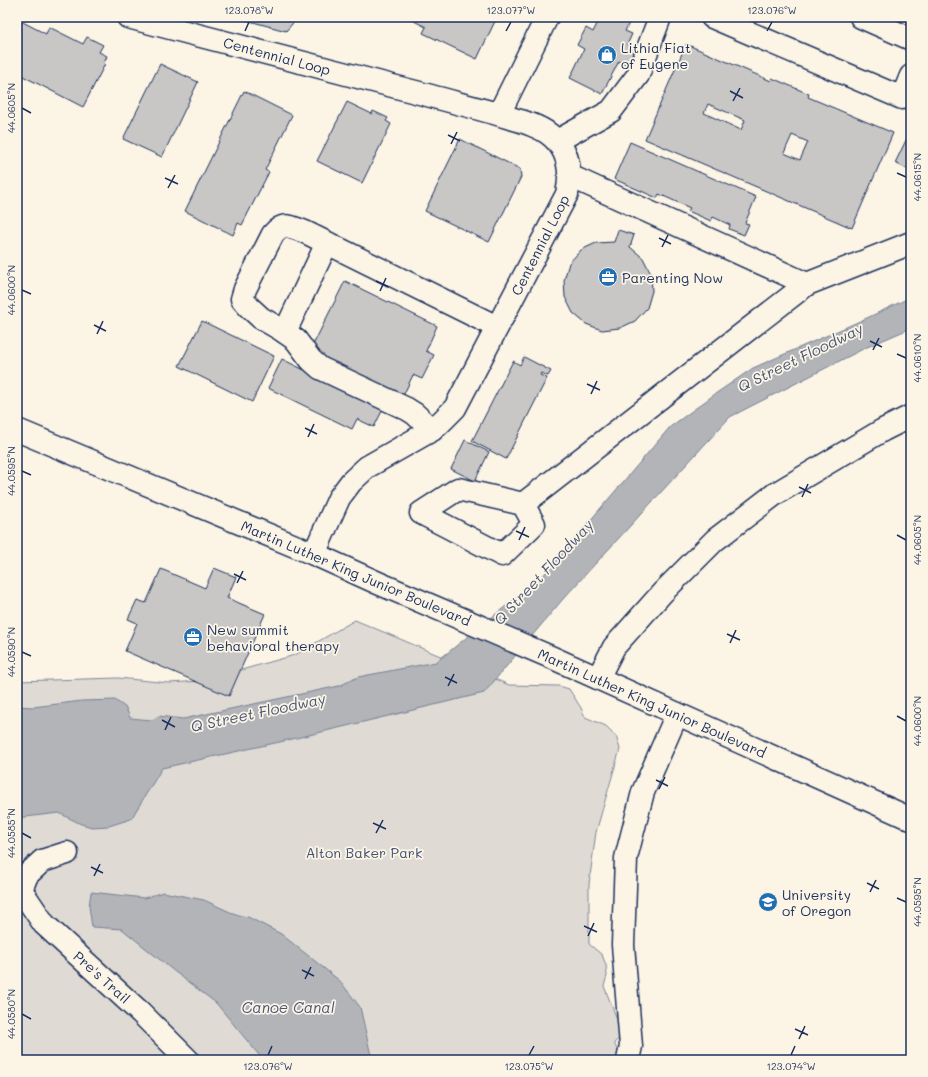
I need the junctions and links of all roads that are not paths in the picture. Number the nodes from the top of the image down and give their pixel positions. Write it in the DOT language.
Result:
graph roads {
  1 [pos="128,17"];
  2 [pos="547,17"];
  3 [pos="660,17"];
  4 [pos="712,17"];
  5 [pos="861,17"];
  6 [pos="911,39"];
  7 [pos="911,76"];
  8 [pos="499,114"];
  9 [pos="557,141"];
  10 [pos="570,176"];
  11 [pos="911,242"];
  12 [pos="327,243"];
  13 [pos="807,284"];
  14 [pos="497,327"];
  15 [pos="285,332"];
  16 [pos="911,416"];
  17 [pos="17,430"];
  18 [pos="432,430"];
  19 [pos="523,504"];
  20 [pos="314,554"];
  21 [pos="598,678"];
  22 [pos="677,714"];
  23 [pos="911,819"];
  24 [pos="68,853"];
  25 [pos="19,890"];
  26 [pos="188,1060"];
  27 [pos="628,1060"];
  1 -- 8 [label="street, Centennial Loop"];
  2 -- 8 [label="street"];
  3 -- 9 [label="street"];
  4 -- 7 [label="street"];
  5 -- 6 [label="street"];
  8 -- 9 [label="street, Centennial Loop"];
  9 -- 10 [label="street, Centennial Loop"];
  10 -- 13 [label="street"];
  10 -- 14 [label="street, Centennial Loop"];
  11 -- 13 [label="street"];
  12 -- 14 [label="street"];
  12 -- 15 [label="street"];
  12 -- 15 [label="street"];
  13 -- 19 [label="street"];
  14 -- 18 [label="street, Centennial Loop"];
  15 -- 18 [label="street"];
  16 -- 21 [label="street"];
  17 -- 20 [label="street, Martin Luther King Junior Boulevard"];
  18 -- 20 [label="street, Centennial Loop"];
  20 -- 21 [label="street, Martin Luther King Junior Boulevard"];
  21 -- 22 [label="street, Martin Luther King Junior Boulevard"];
  22 -- 23 [label="street, Martin Luther King Junior Boulevard"];
  22 -- 27 [label="street"];
  24 -- 25 [label="street"];
  25 -- 26 [label="street, Pre's Trail"];
}
